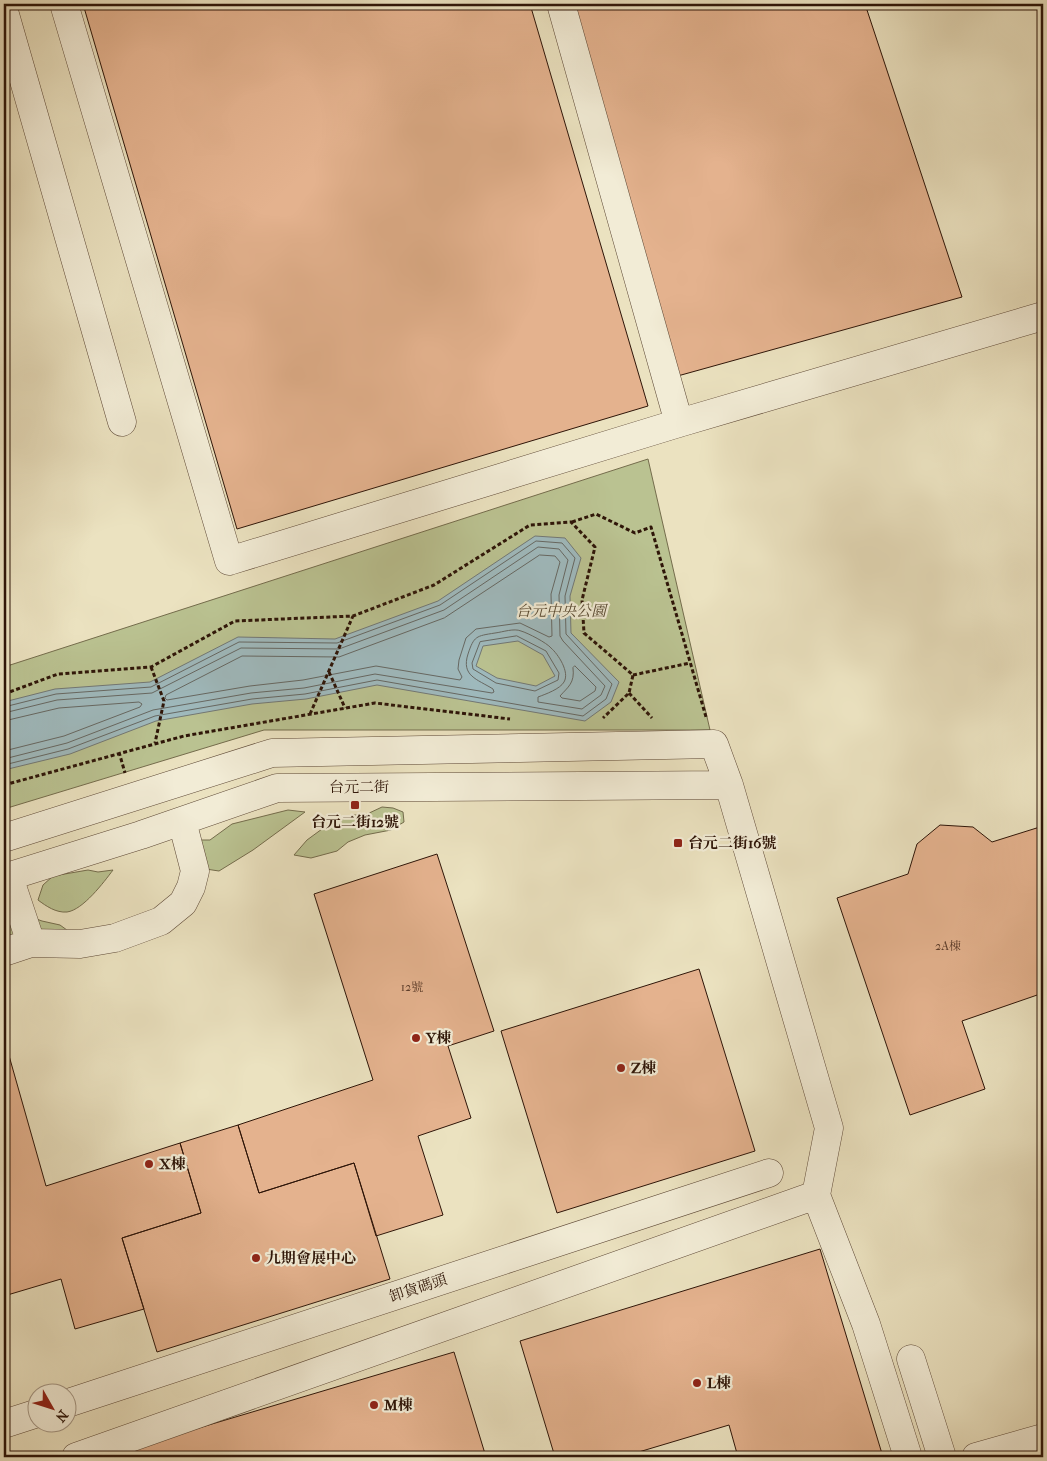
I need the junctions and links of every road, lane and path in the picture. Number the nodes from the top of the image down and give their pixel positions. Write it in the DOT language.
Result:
graph roads {
  1 [pos="64,4"];
  2 [pos="561,4"];
  3 [pos="4,11"];
  4 [pos="1043,316"];
  5 [pos="122,422"];
  6 [pos="679,423"];
  7 [pos="572,522"];
  8 [pos="353,616"];
  9 [pos="690,663"];
  10 [pos="151,666"];
  11 [pos="329,672"];
  12 [pos="633,675"];
  13 [pos="4,694"];
  14 [pos="345,708"];
  15 [pos="310,714"];
  16 [pos="519,720"];
  17 [pos="597,724"];
  18 [pos="154,743"];
  19 [pos="714,744"];
  20 [pos="729,784"];
  21 [pos="4,785"];
  22 [pos="182,821"];
  23 [pos="4,838"];
  24 [pos="7,877"];
  25 [pos="31,943"];
  26 [pos="4,952"];
  27 [pos="769,1173"];
  28 [pos="816,1195"];
  29 [pos="911,1359"];
  30 [pos="78,1400"];
  31 [pos="28,1416"];
  32 [pos="4,1424"];
  33 [pos="1043,1438"];
  34 [pos="76,1457"];
  35 [pos="908,1457"];
  36 [pos="942,1457"];
  37 [pos="976,1457"];
  1 -- 6 [label="lane"];
  2 -- 6 [label="lane"];
  3 -- 5 [label="lane"];
  4 -- 6 [label="lane"];
  7 -- 8 [label="path"];
  7 -- 9 [label="path"];
  7 -- 12 [label="path"];
  8 -- 10 [label="path"];
  8 -- 11 [label="path"];
  9 -- 12 [label="path"];
  9 -- 19 [label="path"];
  10 -- 13 [label="path"];
  10 -- 18 [label="path"];
  11 -- 14 [label="path"];
  11 -- 15 [label="path"];
  12 -- 17 [label="path"];
  14 -- 15 [label="path"];
  14 -- 16 [label="path"];
  15 -- 18 [label="path"];
  18 -- 21 [label="path"];
  19 -- 20 [label="lane"];
  19 -- 23 [label="lane"];
  20 -- 22 [label="lane, 台元二街"];
  20 -- 28 [label="lane"];
  22 -- 24 [label="lane, 台元二街"];
  22 -- 25 [label="lane"];
  24 -- 25 [label="lane"];
  25 -- 26 [label="lane"];
  27 -- 30 [label="lane, 卸貨碼頭"];
  28 -- 34 [label="lane"];
  28 -- 35 [label="lane"];
  29 -- 36 [label="lane"];
  31 -- 32 [label="lane"];
  33 -- 37 [label="lane"];
}
